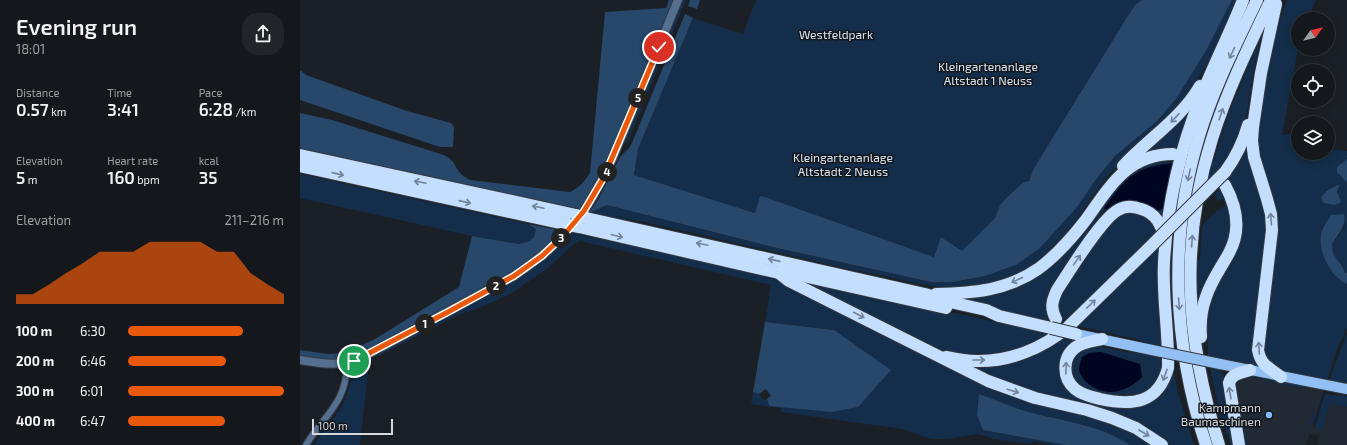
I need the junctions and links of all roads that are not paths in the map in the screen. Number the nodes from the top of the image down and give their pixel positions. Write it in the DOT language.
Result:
graph roads {
  1 [pos="678,0"];
  2 [pos="1243,0"];
  3 [pos="1257,0"];
  4 [pos="1275,1"];
  5 [pos="1173,154"];
  6 [pos="300,155"];
  7 [pos="300,166"];
  8 [pos="1225,185"];
  9 [pos="1109,186"];
  10 [pos="577,221"];
  11 [pos="1166,241"];
  12 [pos="779,273"];
  13 [pos="925,294"];
  14 [pos="1000,316"];
  15 [pos="1054,324"];
  16 [pos="1076,334"];
  17 [pos="1167,336"];
  18 [pos="1102,339"];
  19 [pos="940,357"];
  20 [pos="300,360"];
  21 [pos="347,363"];
  22 [pos="1250,370"];
  23 [pos="1281,376"];
  24 [pos="1347,390"];
  25 [pos="1193,403"];
  26 [pos="306,445"];
  27 [pos="1162,445"];
  28 [pos="1206,445"];
  29 [pos="1219,445"];
  30 [pos="1225,445"];
  31 [pos="1240,445"];
  1 -- 21 [label="street"];
  2 -- 9 [label="highway, one-way"];
  2 -- 11 [label="highway"];
  3 -- 25 [label="highway, one-way"];
  19 -- 4 [label="highway, one-way, bridge"];
  23 -- 4 [label="highway, one-way"];
  29 -- 4 [label="highway, one-way"];
  5 -- 9 [label="highway"];
  10 -- 6 [label="highway, one-way"];
  7 -- 10 [label="highway, one-way"];
  8 -- 30 [label="highway"];
  9 -- 13 [label="highway, one-way"];
  10 -- 12 [label="highway, one-way"];
  13 -- 10 [label="highway, one-way"];
  15 -- 11 [label="highway, one-way"];
  11 -- 17 [label="highway"];
  12 -- 14 [label="highway"];
  12 -- 19 [label="highway, one-way"];
  13 -- 14 [label="highway"];
  14 -- 15 [label="highway"];
  15 -- 16 [label="highway, bridge"];
  16 -- 18 [label="main road"];
  17 -- 18 [label="highway, one-way"];
  17 -- 25 [label="highway"];
  18 -- 22 [label="main road, bridge"];
  19 -- 27 [label="highway, one-way"];
  20 -- 21 [label="street"];
  21 -- 26 [label="street"];
  22 -- 23 [label="main road"];
  31 -- 22 [label="highway, one-way"];
  23 -- 24 [label="main road"];
  25 -- 28 [label="highway"];
}
